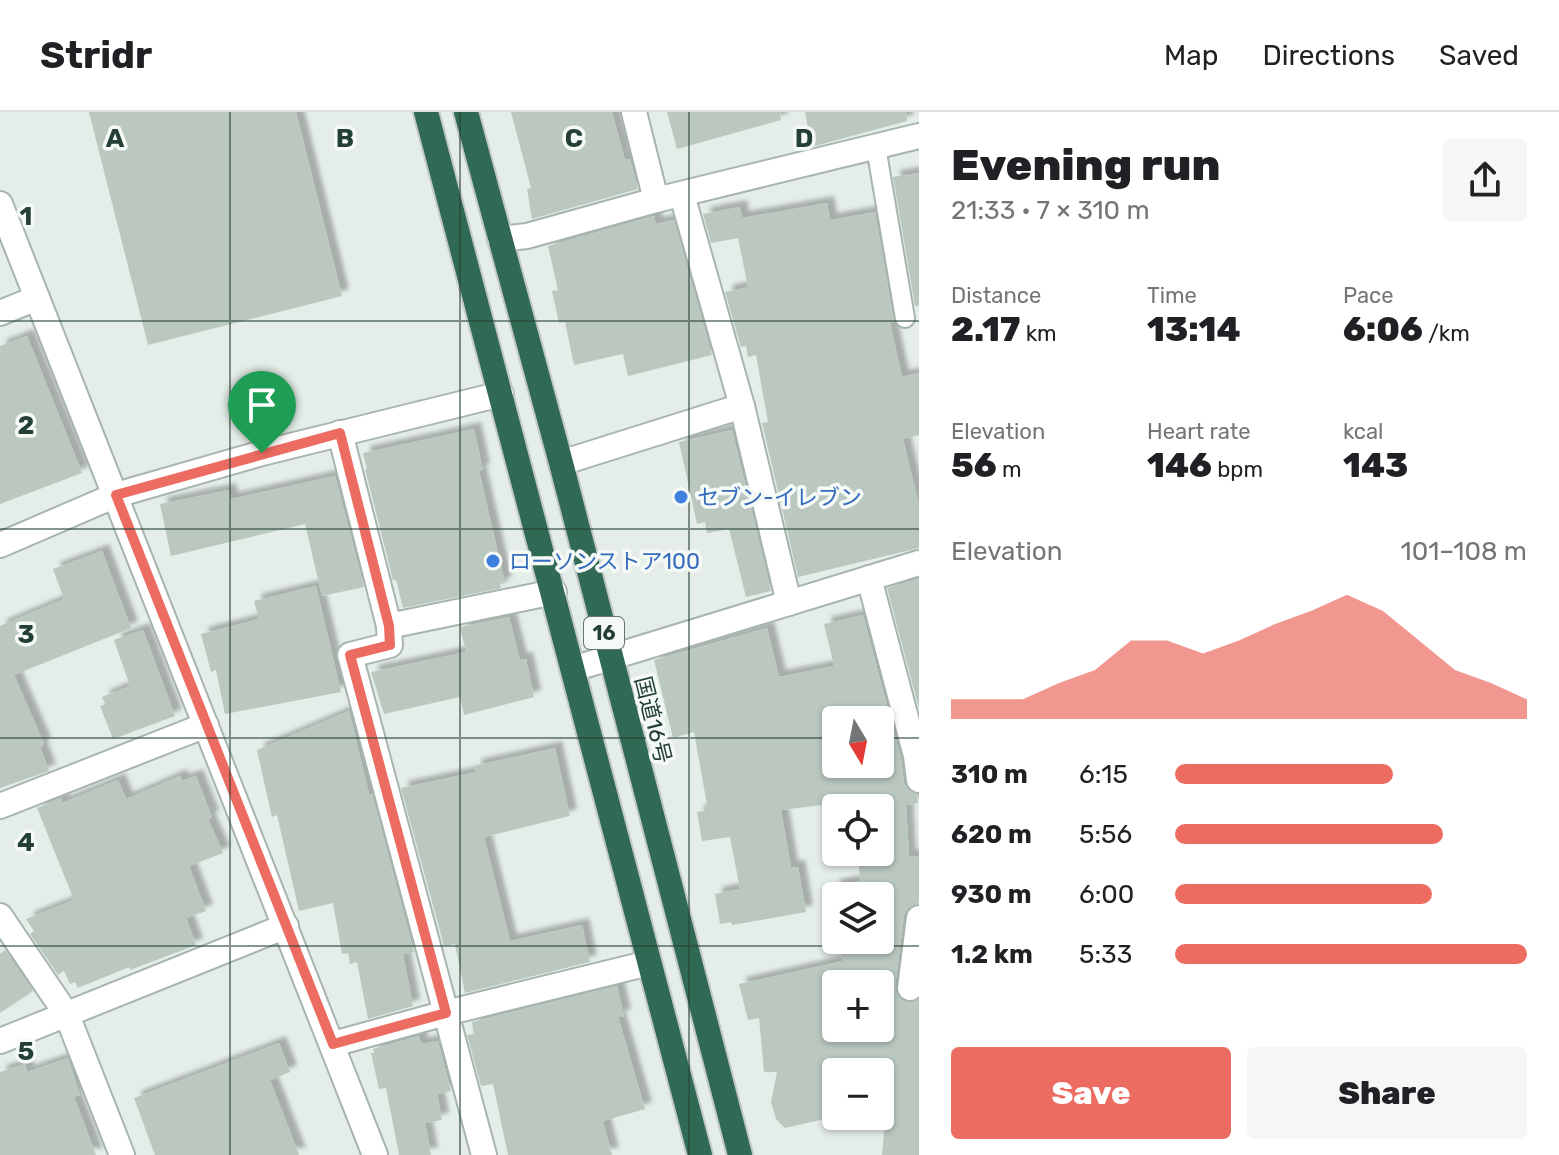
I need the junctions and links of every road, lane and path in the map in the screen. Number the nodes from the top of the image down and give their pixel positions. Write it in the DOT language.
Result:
graph roads {
  1 [pos="426,112"];
  2 [pos="466,112"];
  3 [pos="634,112"];
  4 [pos="919,136"];
  5 [pos="876,147"];
  6 [pos="682,195"];
  7 [pos="656,200"];
  8 [pos="0,204"];
  9 [pos="500,239"];
  10 [pos="37,298"];
  11 [pos="0,313"];
  12 [pos="905,318"];
  13 [pos="501,394"];
  14 [pos="742,406"];
  15 [pos="340,433"];
  16 [pos="561,463"];
  17 [pos="116,495"];
  18 [pos="0,545"];
  19 [pos="919,563"];
  20 [pos="869,578"];
  21 [pos="554,592"];
  22 [pos="789,603"];
  23 [pos="389,626"];
  24 [pos="611,658"];
  25 [pos="573,669"];
  26 [pos="206,725"];
  27 [pos="919,780"];
  28 [pos="0,806"];
  29 [pos="0,916"];
  30 [pos="919,918"];
  31 [pos="286,926"];
  32 [pos="649,963"];
  33 [pos="910,988"];
  34 [pos="446,1013"];
  35 [pos="67,1015"];
  36 [pos="0,1041"];
  37 [pos="333,1044"];
  38 [pos="122,1155"];
  39 [pos="375,1155"];
  40 [pos="484,1155"];
  41 [pos="700,1155"];
  42 [pos="740,1155"];
  1 -- 13 [label="highway, 16"];
  2 -- 9 [label="highway, 国道16号 / 16"];
  3 -- 7 [label="street"];
  4 -- 5 [label="street"];
  5 -- 6 [label="street"];
  5 -- 12 [label="lane"];
  6 -- 7 [label="street"];
  6 -- 14 [label="street"];
  7 -- 9 [label="street"];
  8 -- 10 [label="street"];
  9 -- 16 [label="highway, 国道16号 / 16"];
  10 -- 11 [label="street"];
  10 -- 17 [label="street"];
  13 -- 15 [label="street"];
  13 -- 21 [label="highway, 16"];
  14 -- 16 [label="street"];
  14 -- 22 [label="street"];
  15 -- 17 [label="street"];
  15 -- 23 [label="street"];
  16 -- 24 [label="highway, 国道16号 / 16"];
  17 -- 18 [label="street"];
  17 -- 26 [label="street"];
  19 -- 20 [label="street"];
  20 -- 22 [label="street"];
  20 -- 27 [label="street"];
  21 -- 23 [label="street"];
  21 -- 25 [label="highway, 16"];
  22 -- 24 [label="street"];
  23 -- 34 [label="street"];
  24 -- 25 [label="street"];
  24 -- 42 [label="highway, 国道16号 / 16"];
  25 -- 32 [label="highway, 16"];
  26 -- 28 [label="street"];
  26 -- 31 [label="street"];
  29 -- 35 [label="street"];
  30 -- 33 [label="street"];
  31 -- 35 [label="street"];
  31 -- 37 [label="street"];
  32 -- 34 [label="street"];
  32 -- 41 [label="highway, 16"];
  34 -- 37 [label="street"];
  34 -- 40 [label="street"];
  35 -- 36 [label="street"];
  35 -- 38 [label="street"];
  37 -- 39 [label="street"];
}
